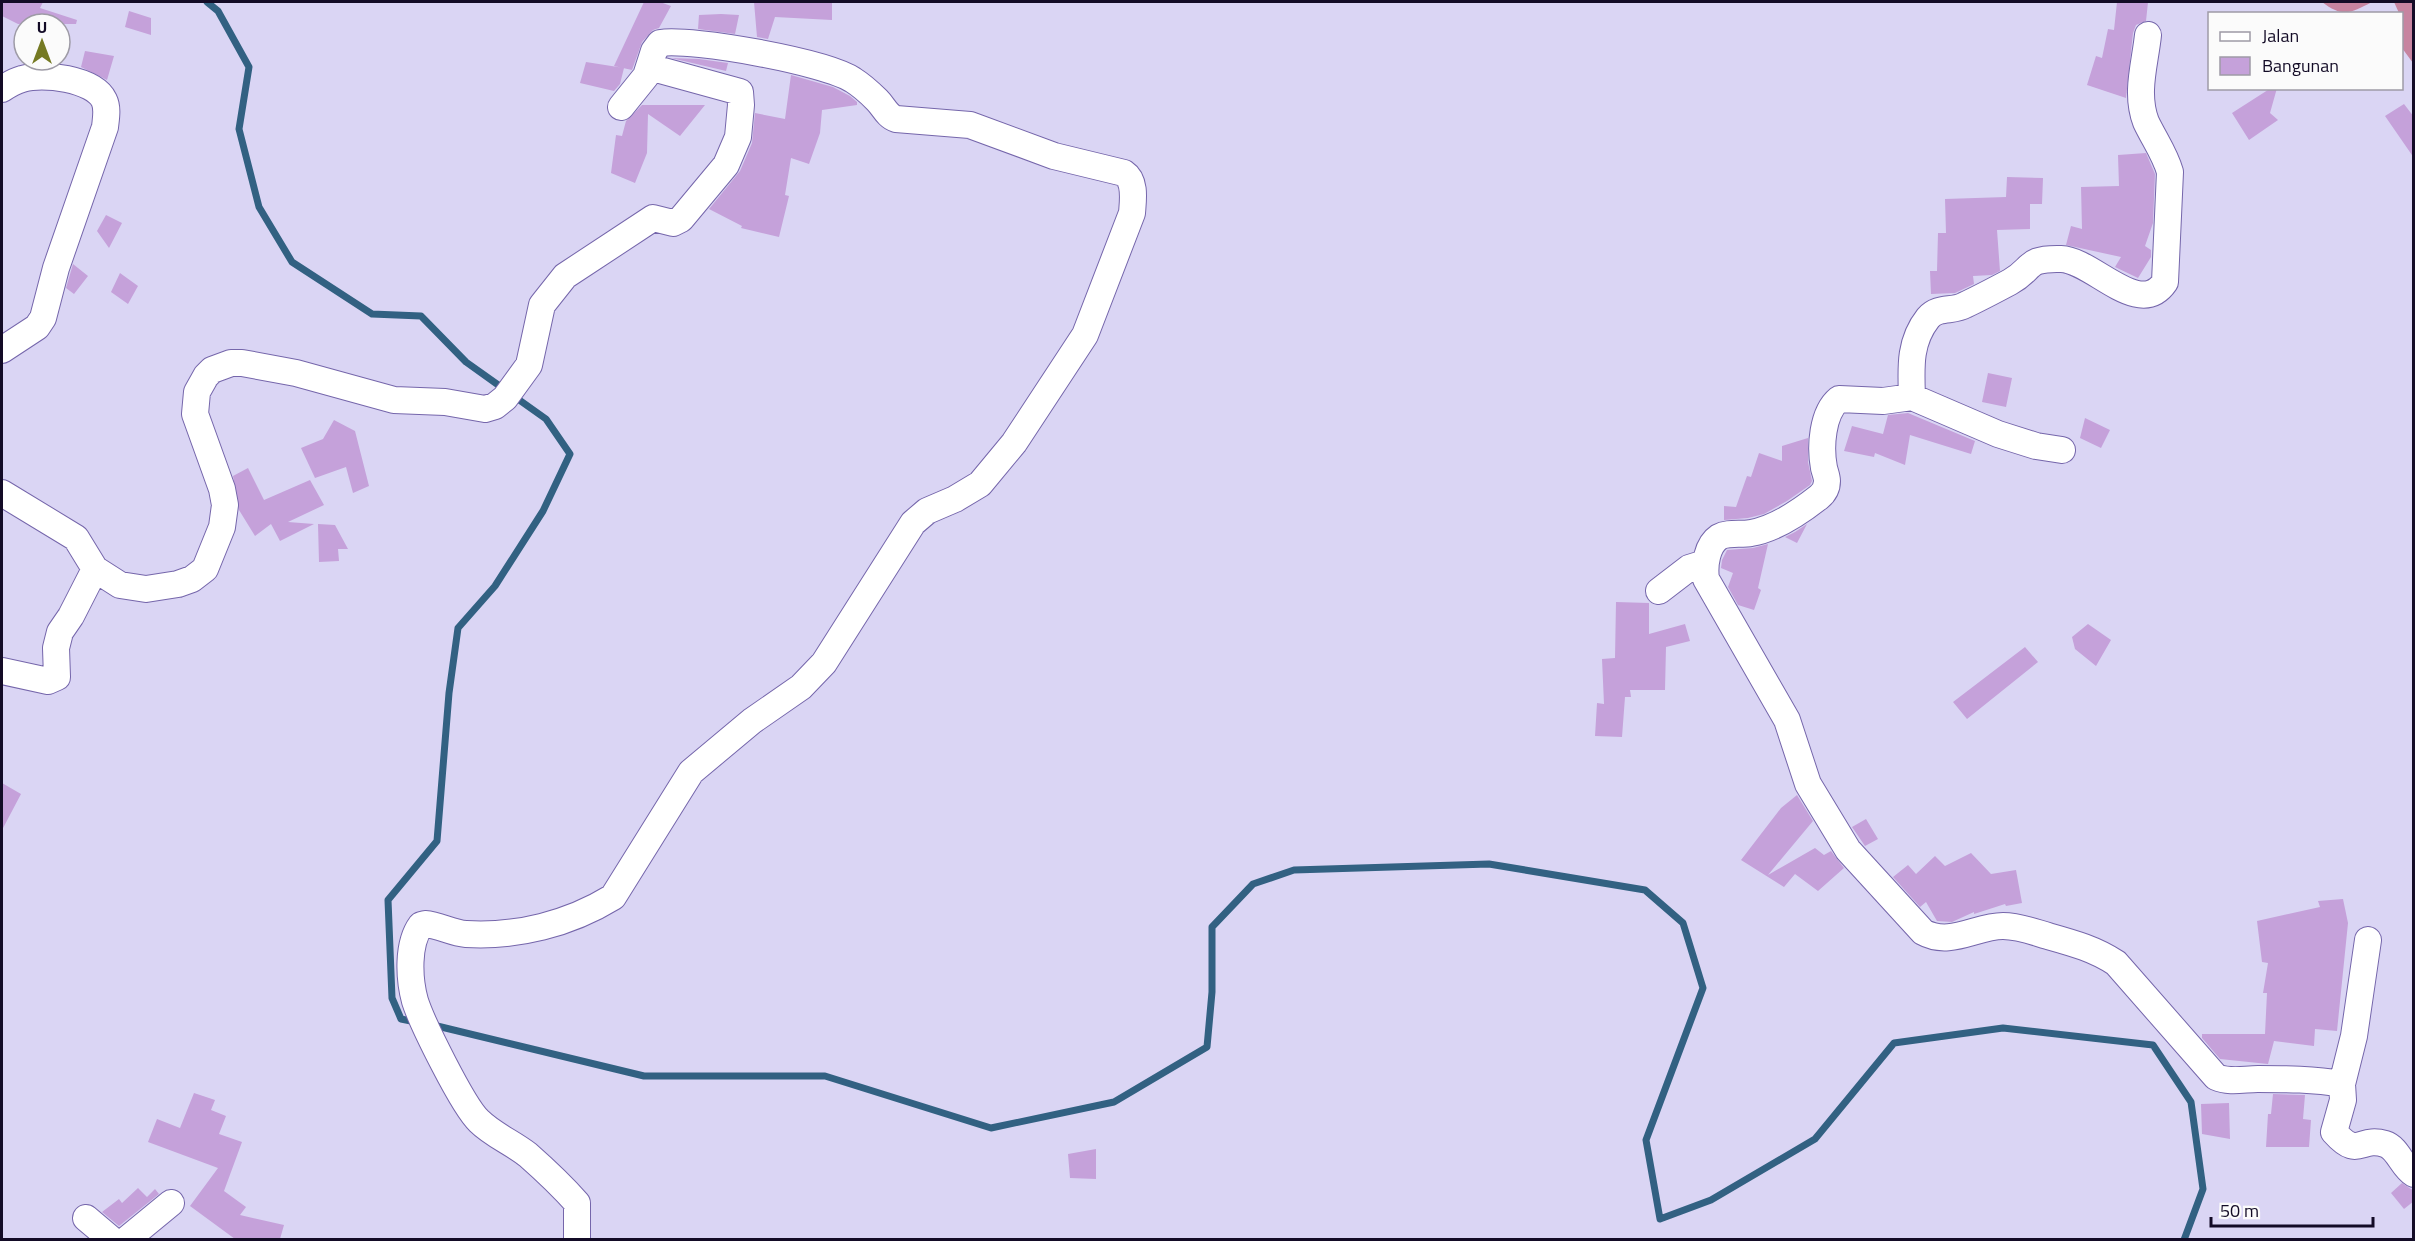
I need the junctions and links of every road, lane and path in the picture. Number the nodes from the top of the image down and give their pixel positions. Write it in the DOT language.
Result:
graph roads {
  1 [pos="2148,35"];
  2 [pos="649,67"];
  3 [pos="2,89"];
  4 [pos="621,107"];
  5 [pos="2,350"];
  6 [pos="1912,397"];
  7 [pos="2062,450"];
  8 [pos="2,493"];
  9 [pos="1705,563"];
  10 [pos="95,569"];
  11 [pos="1659,591"];
  12 [pos="2,671"];
  13 [pos="2368,940"];
  14 [pos="2342,1084"];
  15 [pos="2414,1174"];
  16 [pos="171,1203"];
  17 [pos="86,1218"];
  18 [pos="112,1239"];
  19 [pos="126,1239"];
  20 [pos="577,1239"];
  1 -- 6 [label="street"];
  2 -- 4 [label="street"];
  2 -- 10 [label="street"];
  2 -- 20 [label="street"];
  3 -- 5 [label="street"];
  6 -- 7 [label="street"];
  6 -- 9 [label="street"];
  8 -- 10 [label="street"];
  9 -- 11 [label="street"];
  9 -- 14 [label="street"];
  10 -- 12 [label="street"];
  13 -- 14 [label="street"];
  14 -- 15 [label="street"];
  16 -- 19 [label="street"];
  17 -- 18 [label="street"];
}
